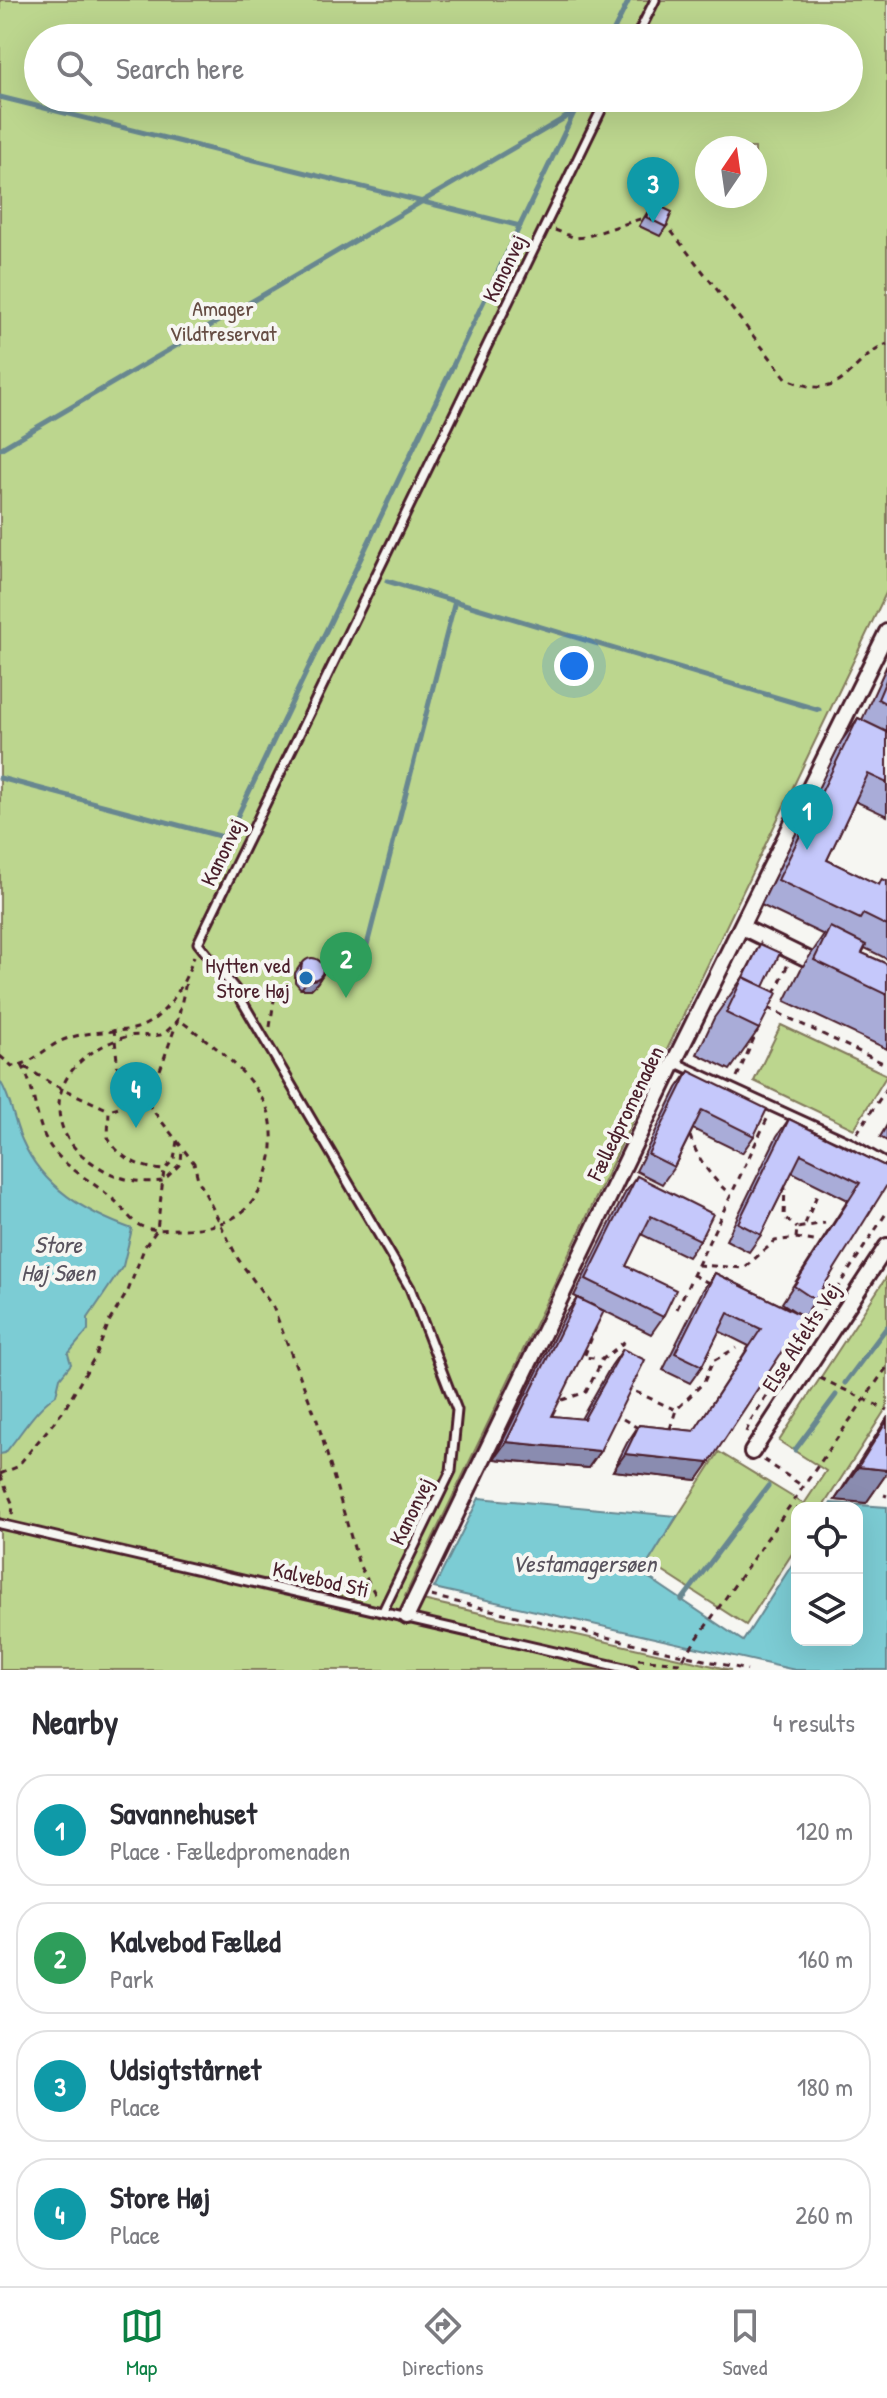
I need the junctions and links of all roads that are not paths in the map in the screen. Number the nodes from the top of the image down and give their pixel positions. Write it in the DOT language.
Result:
graph roads {
  1 [pos="655,0"];
  2 [pos="643,24"];
  3 [pos="600,112"];
  4 [pos="887,632"];
  5 [pos="744,928"];
  6 [pos="834,972"];
  7 [pos="674,1062"];
  8 [pos="887,1164"];
  9 [pos="887,1246"];
  10 [pos="752,1452"];
  11 [pos="0,1524"];
  12 [pos="384,1608"];
  13 [pos="407,1616"];
  14 [pos="633,1670"];
  1 -- 2 [label="lane"];
  3 -- 12 [label="lane, Kanonvej"];
  4 -- 5 [label="street, Fælledpromenaden"];
  5 -- 6 [label="street"];
  5 -- 7 [label="street, Fælledpromenaden"];
  7 -- 8 [label="lane"];
  7 -- 13 [label="street, Fælledpromenaden"];
  9 -- 10 [label="street, Else Alfelts Vej"];
  11 -- 12 [label="lane, Kalvebod Sti"];
  12 -- 13 [label="lane, Kalvebod Sti"];
  13 -- 14 [label="lane, Kalvebod Sti"];
}
